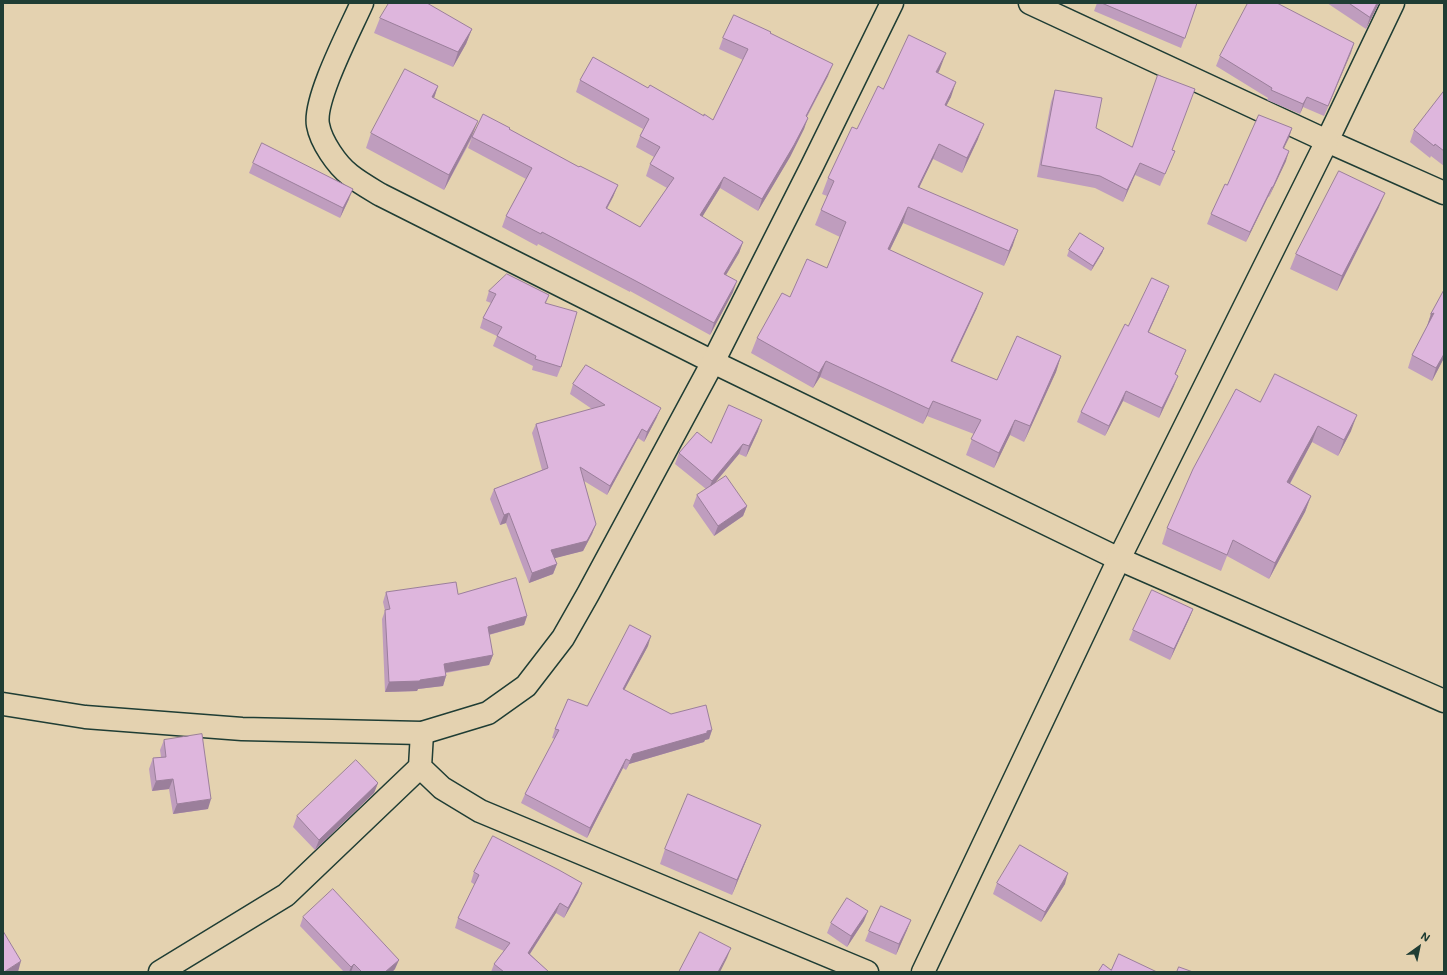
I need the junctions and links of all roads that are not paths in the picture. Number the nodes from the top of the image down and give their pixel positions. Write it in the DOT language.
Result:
graph roads {
  1 [pos="362,3"];
  2 [pos="892,3"];
  3 [pos="1030,3"];
  4 [pos="1393,3"];
  5 [pos="1326,141"];
  6 [pos="1444,193"];
  7 [pos="713,362"];
  8 [pos="1119,559"];
  9 [pos="1444,701"];
  10 [pos="3,704"];
  11 [pos="422,732"];
  12 [pos="420,767"];
  13 [pos="160,972"];
  14 [pos="867,972"];
  15 [pos="923,972"];
  1 -- 7 [label="street"];
  2 -- 7 [label="street"];
  3 -- 5 [label="street"];
  4 -- 5 [label="street"];
  5 -- 6 [label="street"];
  5 -- 8 [label="street"];
  7 -- 8 [label="street"];
  7 -- 11 [label="street"];
  8 -- 9 [label="street"];
  8 -- 15 [label="street"];
  10 -- 11 [label="street"];
  11 -- 12 [label="street"];
  12 -- 13 [label="street"];
  12 -- 14 [label="street"];
}
